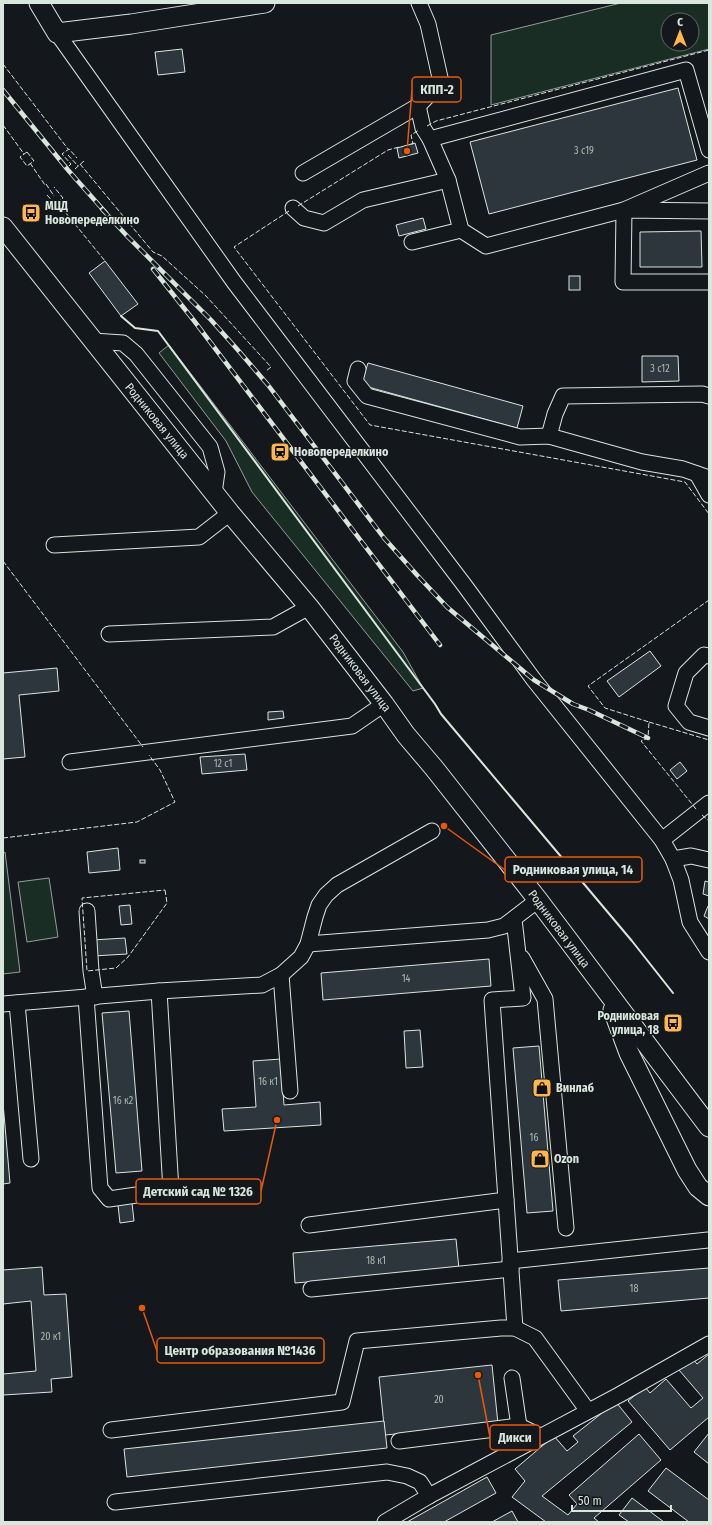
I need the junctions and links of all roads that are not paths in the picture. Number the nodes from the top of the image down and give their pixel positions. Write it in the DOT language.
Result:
graph roads {
  1 [pos="39,3"];
  2 [pos="265,3"];
  3 [pos="419,3"];
  4 [pos="57,33"];
  5 [pos="418,106"];
  6 [pos="426,133"];
  7 [pos="709,150"];
  8 [pos="304,173"];
  9 [pos="709,173"];
  10 [pos="448,180"];
  11 [pos="293,208"];
  12 [pos="624,210"];
  13 [pos="709,211"];
  14 [pos="3,227"];
  15 [pos="461,230"];
  16 [pos="412,242"];
  17 [pos="709,282"];
  18 [pos="94,342"];
  19 [pos="358,369"];
  20 [pos="709,396"];
  21 [pos="549,436"];
  22 [pos="703,476"];
  23 [pos="214,493"];
  24 [pos="709,495"];
  25 [pos="230,513"];
  26 [pos="54,545"];
  27 [pos="309,607"];
  28 [pos="109,634"];
  29 [pos="709,656"];
  30 [pos="384,704"];
  31 [pos="709,728"];
  32 [pos="70,762"];
  33 [pos="709,804"];
  34 [pos="432,831"];
  35 [pos="662,840"];
  36 [pos="673,859"];
  37 [pos="709,860"];
  38 [pos="538,900"];
  39 [pos="87,911"];
  40 [pos="514,919"];
  41 [pos="308,944"];
  42 [pos="518,952"];
  43 [pos="709,952"];
  44 [pos="281,975"];
  45 [pos="605,990"];
  46 [pos="159,991"];
  47 [pos="91,997"];
  48 [pos="10,1004"];
  49 [pos="290,1091"];
  50 [pos="709,1127"];
  51 [pos="31,1159"];
  52 [pos="709,1196"];
  53 [pos="506,1200"];
  54 [pos="309,1224"];
  55 [pos="566,1228"];
  56 [pos="708,1240"];
  57 [pos="511,1265"];
  58 [pos="311,1289"];
  59 [pos="515,1328"];
  60 [pos="709,1344"];
  61 [pos="512,1378"];
  62 [pos="588,1411"];
  63 [pos="519,1426"];
  64 [pos="112,1430"];
  65 [pos="540,1436"];
  66 [pos="399,1441"];
  67 [pos="429,1496"];
  68 [pos="116,1502"];
  69 [pos="389,1521"];
  1 -- 4 [label="main road"];
  2 -- 4 [label="main road"];
  3 -- 5 [label="street"];
  4 -- 35 [label="street"];
  5 -- 6 [label="street"];
  5 -- 8 [label="street"];
  6 -- 7 [label="street"];
  6 -- 10 [label="street"];
  9 -- 12 [label="street"];
  10 -- 11 [label="street"];
  10 -- 15 [label="street"];
  12 -- 13 [label="street"];
  12 -- 15 [label="street"];
  12 -- 17 [label="street"];
  14 -- 18 [label="main road, Родниковая улица"];
  15 -- 16 [label="street"];
  18 -- 23 [label="main road, Родниковая улица"];
  18 -- 23 [label="street"];
  19 -- 21 [label="street"];
  20 -- 21 [label="street"];
  21 -- 22 [label="street"];
  22 -- 24 [label="street"];
  23 -- 25 [label="main road, Родниковая улица"];
  25 -- 26 [label="street"];
  25 -- 27 [label="main road, Родниковая улица"];
  27 -- 28 [label="street"];
  27 -- 30 [label="main road, Родниковая улица"];
  29 -- 31 [label="street"];
  30 -- 32 [label="street"];
  30 -- 38 [label="main road, Родниковая улица"];
  33 -- 35 [label="street"];
  34 -- 41 [label="street"];
  35 -- 36 [label="street"];
  36 -- 37 [label="street"];
  36 -- 43 [label="street"];
  38 -- 40 [label="street"];
  38 -- 45 [label="main road, Родниковая улица"];
  39 -- 47 [label="street"];
  40 -- 41 [label="street"];
  40 -- 42 [label="street"];
  41 -- 44 [label="street"];
  42 -- 53 [label="street"];
  42 -- 55 [label="street"];
  44 -- 46 [label="street"];
  44 -- 49 [label="street"];
  45 -- 50 [label="main road, Родниковая улица"];
  45 -- 52 [label="main road"];
  46 -- 47 [label="street"];
  46 -- 47 [label="street"];
  47 -- 48 [label="street"];
  48 -- 51 [label="street"];
  53 -- 54 [label="street"];
  53 -- 57 [label="street"];
  56 -- 57 [label="street"];
  57 -- 58 [label="street"];
  57 -- 59 [label="street"];
  59 -- 62 [label="street"];
  59 -- 64 [label="street"];
  60 -- 62 [label="street"];
  61 -- 63 [label="street"];
  62 -- 65 [label="street"];
  63 -- 65 [label="street"];
  63 -- 66 [label="street"];
  65 -- 67 [label="street"];
  67 -- 68 [label="street"];
  67 -- 69 [label="street"];
}
